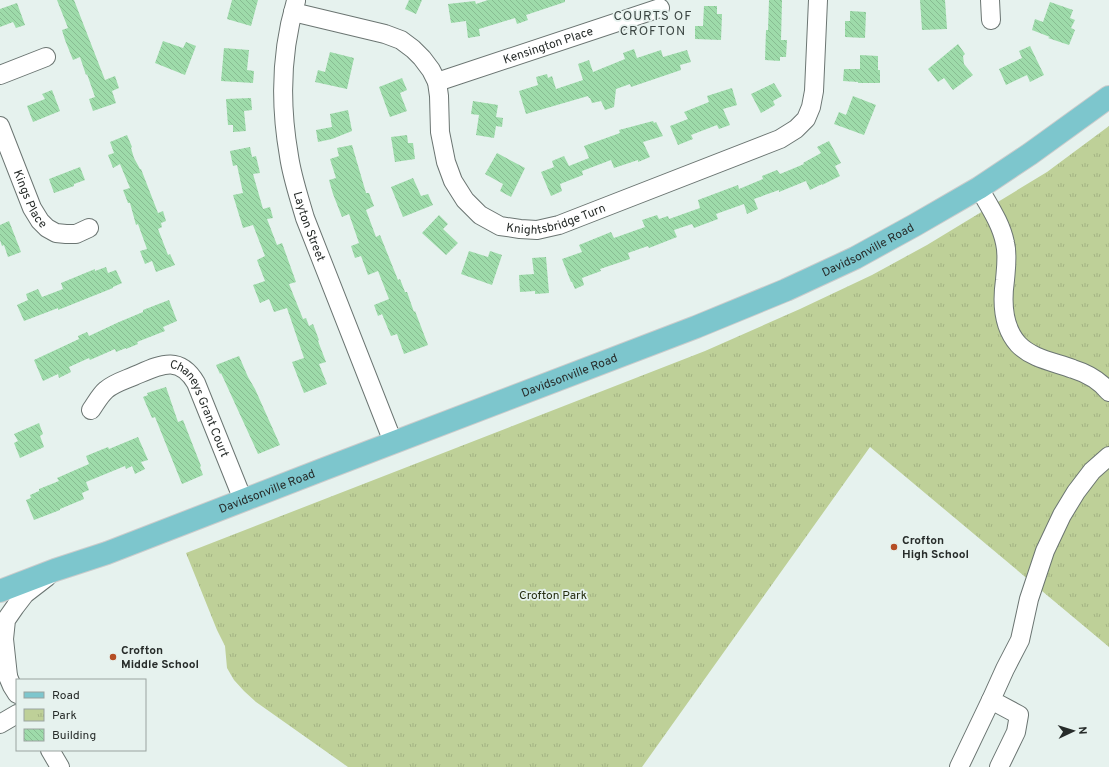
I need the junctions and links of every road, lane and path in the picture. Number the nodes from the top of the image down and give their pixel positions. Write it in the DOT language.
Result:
graph roads {
  1 [pos="818,0"];
  2 [pos="990,0"];
  3 [pos="294,6"];
  4 [pos="660,8"];
  5 [pos="991,20"];
  6 [pos="46,57"];
  7 [pos="0,74"];
  8 [pos="436,82"];
  9 [pos="1109,97"];
  10 [pos="0,126"];
  11 [pos="979,188"];
  12 [pos="89,228"];
  13 [pos="1109,392"];
  14 [pos="92,410"];
  15 [pos="393,442"];
  16 [pos="1109,456"];
  17 [pos="243,500"];
  18 [pos="55,570"];
  19 [pos="0,591"];
  20 [pos="0,656"];
  21 [pos="8,676"];
  22 [pos="16,692"];
  23 [pos="991,700"];
  24 [pos="16,715"];
  25 [pos="0,724"];
  26 [pos="51,751"];
  27 [pos="60,767"];
  28 [pos="959,767"];
  29 [pos="999,767"];
  1 -- 8 [label="street, Knightsbridge Turn"];
  2 -- 5 [label="street"];
  3 -- 8 [label="street, Knightsbridge Turn"];
  3 -- 15 [label="street, Layton Street"];
  4 -- 8 [label="street, Kensington Place"];
  6 -- 7 [label="street"];
  9 -- 11 [label="main road, Davidsonville Road"];
  10 -- 12 [label="street, Kings Place"];
  11 -- 13 [label="street"];
  11 -- 15 [label="main road, Davidsonville Road"];
  14 -- 17 [label="street, Chaneys Grant Court"];
  15 -- 17 [label="main road, Davidsonville Road"];
  16 -- 23 [label="street"];
  17 -- 18 [label="main road, Davidsonville Road"];
  18 -- 19 [label="main road, Davidsonville Road"];
  18 -- 21 [label="street"];
  20 -- 21 [label="street"];
  21 -- 22 [label="street"];
  23 -- 28 [label="street"];
  23 -- 29 [label="street"];
  24 -- 25 [label="street"];
  26 -- 27 [label="street"];
}
